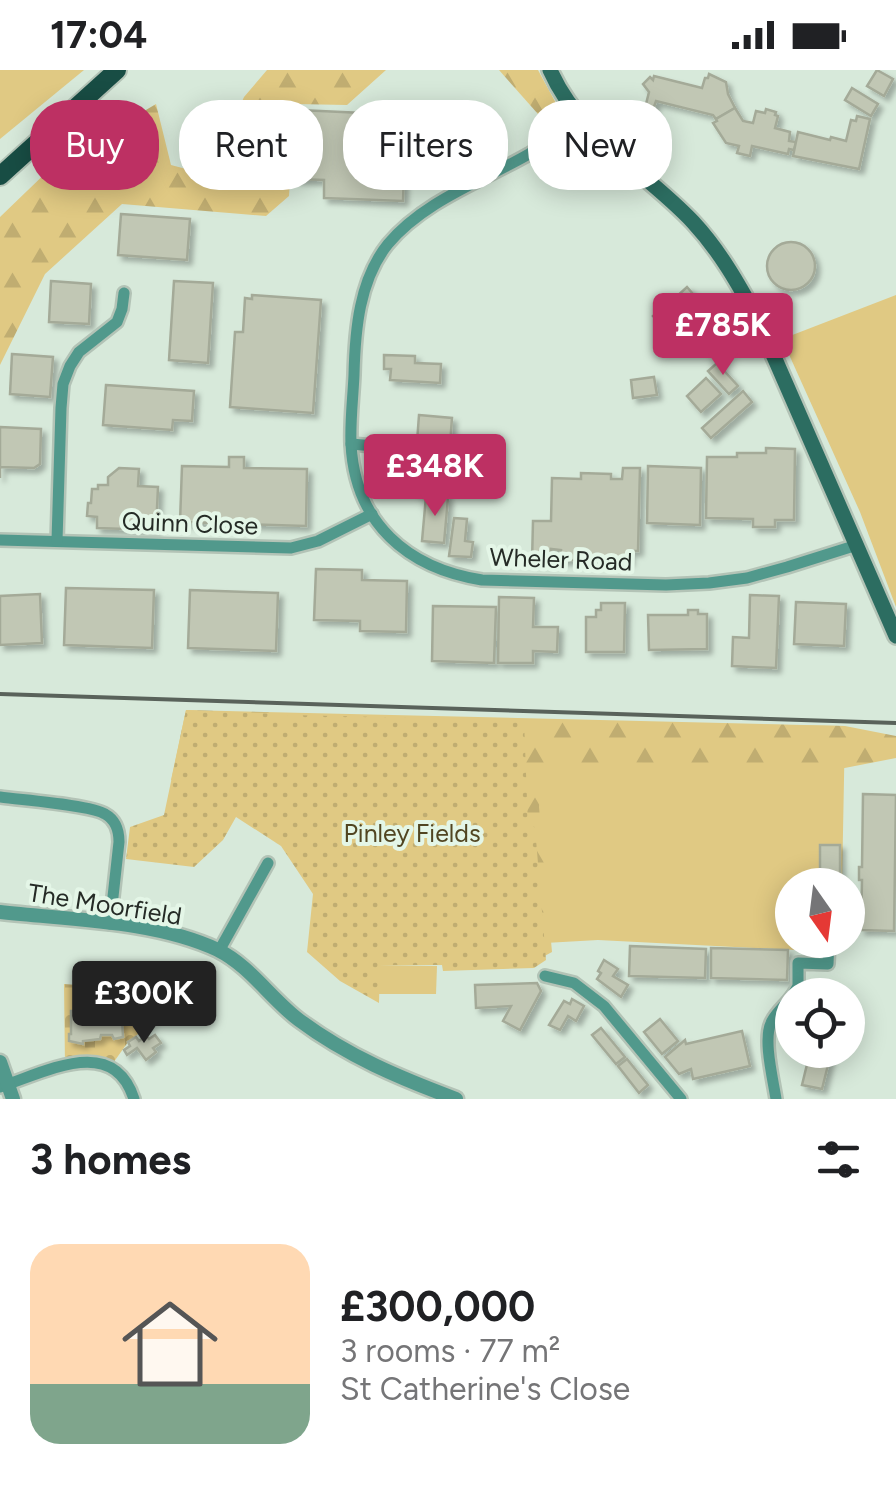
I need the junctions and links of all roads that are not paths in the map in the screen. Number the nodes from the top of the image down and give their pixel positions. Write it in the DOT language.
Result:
graph roads {
  1 [pos="136,70"];
  2 [pos="550,70"];
  3 [pos="107,74"];
  4 [pos="81,100"];
  5 [pos="96,100"];
  6 [pos="566,100"];
  7 [pos="30,150"];
  8 [pos="528,154"];
  9 [pos="0,176"];
  10 [pos="656,190"];
  11 [pos="124,293"];
  12 [pos="352,444"];
  13 [pos="455,453"];
  14 [pos="372,514"];
  15 [pos="0,540"];
  16 [pos="57,541"];
  17 [pos="856,545"];
  18 [pos="896,636"];
  19 [pos="0,796"];
  20 [pos="268,863"];
  21 [pos="0,912"];
  22 [pos="110,924"];
  23 [pos="219,951"];
  24 [pos="828,958"];
  25 [pos="545,976"];
  26 [pos="798,978"];
  27 [pos="775,1016"];
  28 [pos="0,1062"];
  29 [pos="7,1090"];
  30 [pos="134,1099"];
  31 [pos="455,1099"];
  32 [pos="680,1099"];
  33 [pos="776,1099"];
  1 -- 5 [label="main road"];
  2 -- 6 [label="main road"];
  3 -- 4 [label="main road"];
  7 -- 9 [label="main road"];
  8 -- 12 [label="street, Wheler Road"];
  10 -- 17 [label="main road"];
  11 -- 16 [label="street"];
  12 -- 13 [label="street"];
  12 -- 14 [label="street, Wheler Road"];
  14 -- 16 [label="street, Quinn Close"];
  14 -- 17 [label="street, Wheler Road"];
  15 -- 16 [label="street, Quinn Close"];
  17 -- 18 [label="main road"];
  19 -- 22 [label="street"];
  20 -- 23 [label="street"];
  21 -- 22 [label="street, The Moorfield"];
  22 -- 23 [label="street, The Moorfield"];
  23 -- 31 [label="street, The Moorfield"];
  24 -- 26 [label="street"];
  25 -- 32 [label="street"];
  27 -- 33 [label="street"];
  28 -- 29 [label="street"];
  29 -- 30 [label="street"];
}
